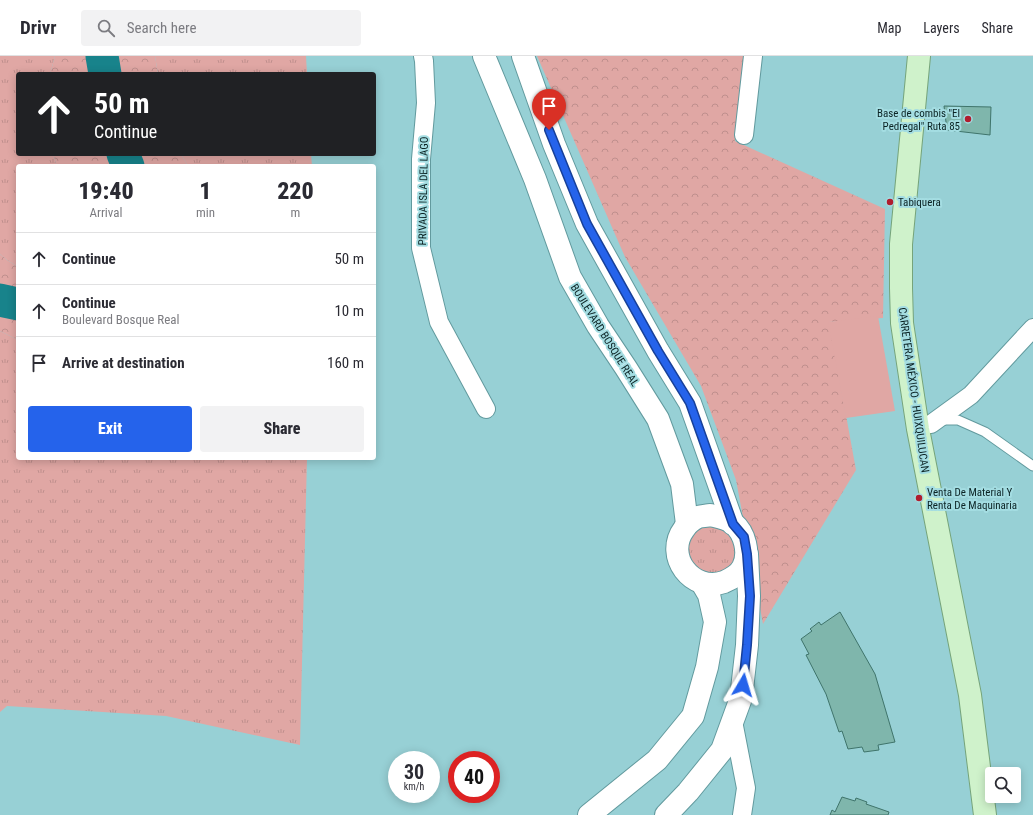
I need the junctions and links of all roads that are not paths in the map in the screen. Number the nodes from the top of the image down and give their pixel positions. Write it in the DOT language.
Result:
graph roads {
  1 [pos="422,56"];
  2 [pos="484,56"];
  3 [pos="523,56"];
  4 [pos="752,56"];
  5 [pos="919,56"];
  6 [pos="744,135"];
  7 [pos="1033,328"];
  8 [pos="486,409"];
  9 [pos="924,426"];
  10 [pos="1033,466"];
  11 [pos="687,524"];
  12 [pos="733,524"];
  13 [pos="747,554"];
  14 [pos="702,583"];
  15 [pos="733,721"];
  16 [pos="589,815"];
  17 [pos="666,815"];
  18 [pos="742,815"];
  19 [pos="985,815"];
  1 -- 8 [label="street, PRIVADA ISLA DEL LAGO"];
  2 -- 11 [label="street, BOULEVARD BOSQUE REAL"];
  3 -- 12 [label="street"];
  4 -- 6 [label="street"];
  5 -- 9 [label="main road, CARRETERA MÉXICO - HUIXQUILUCAN"];
  7 -- 9 [label="street"];
  9 -- 10 [label="lane"];
  9 -- 19 [label="main road, CARRETERA MÉXICO - HUIXQUILUCAN"];
  11 -- 12 [label="street"];
  11 -- 14 [label="street"];
  12 -- 13 [label="street"];
  13 -- 14 [label="street"];
  13 -- 15 [label="street"];
  14 -- 16 [label="street"];
  15 -- 17 [label="street"];
  15 -- 18 [label="street"];
}
